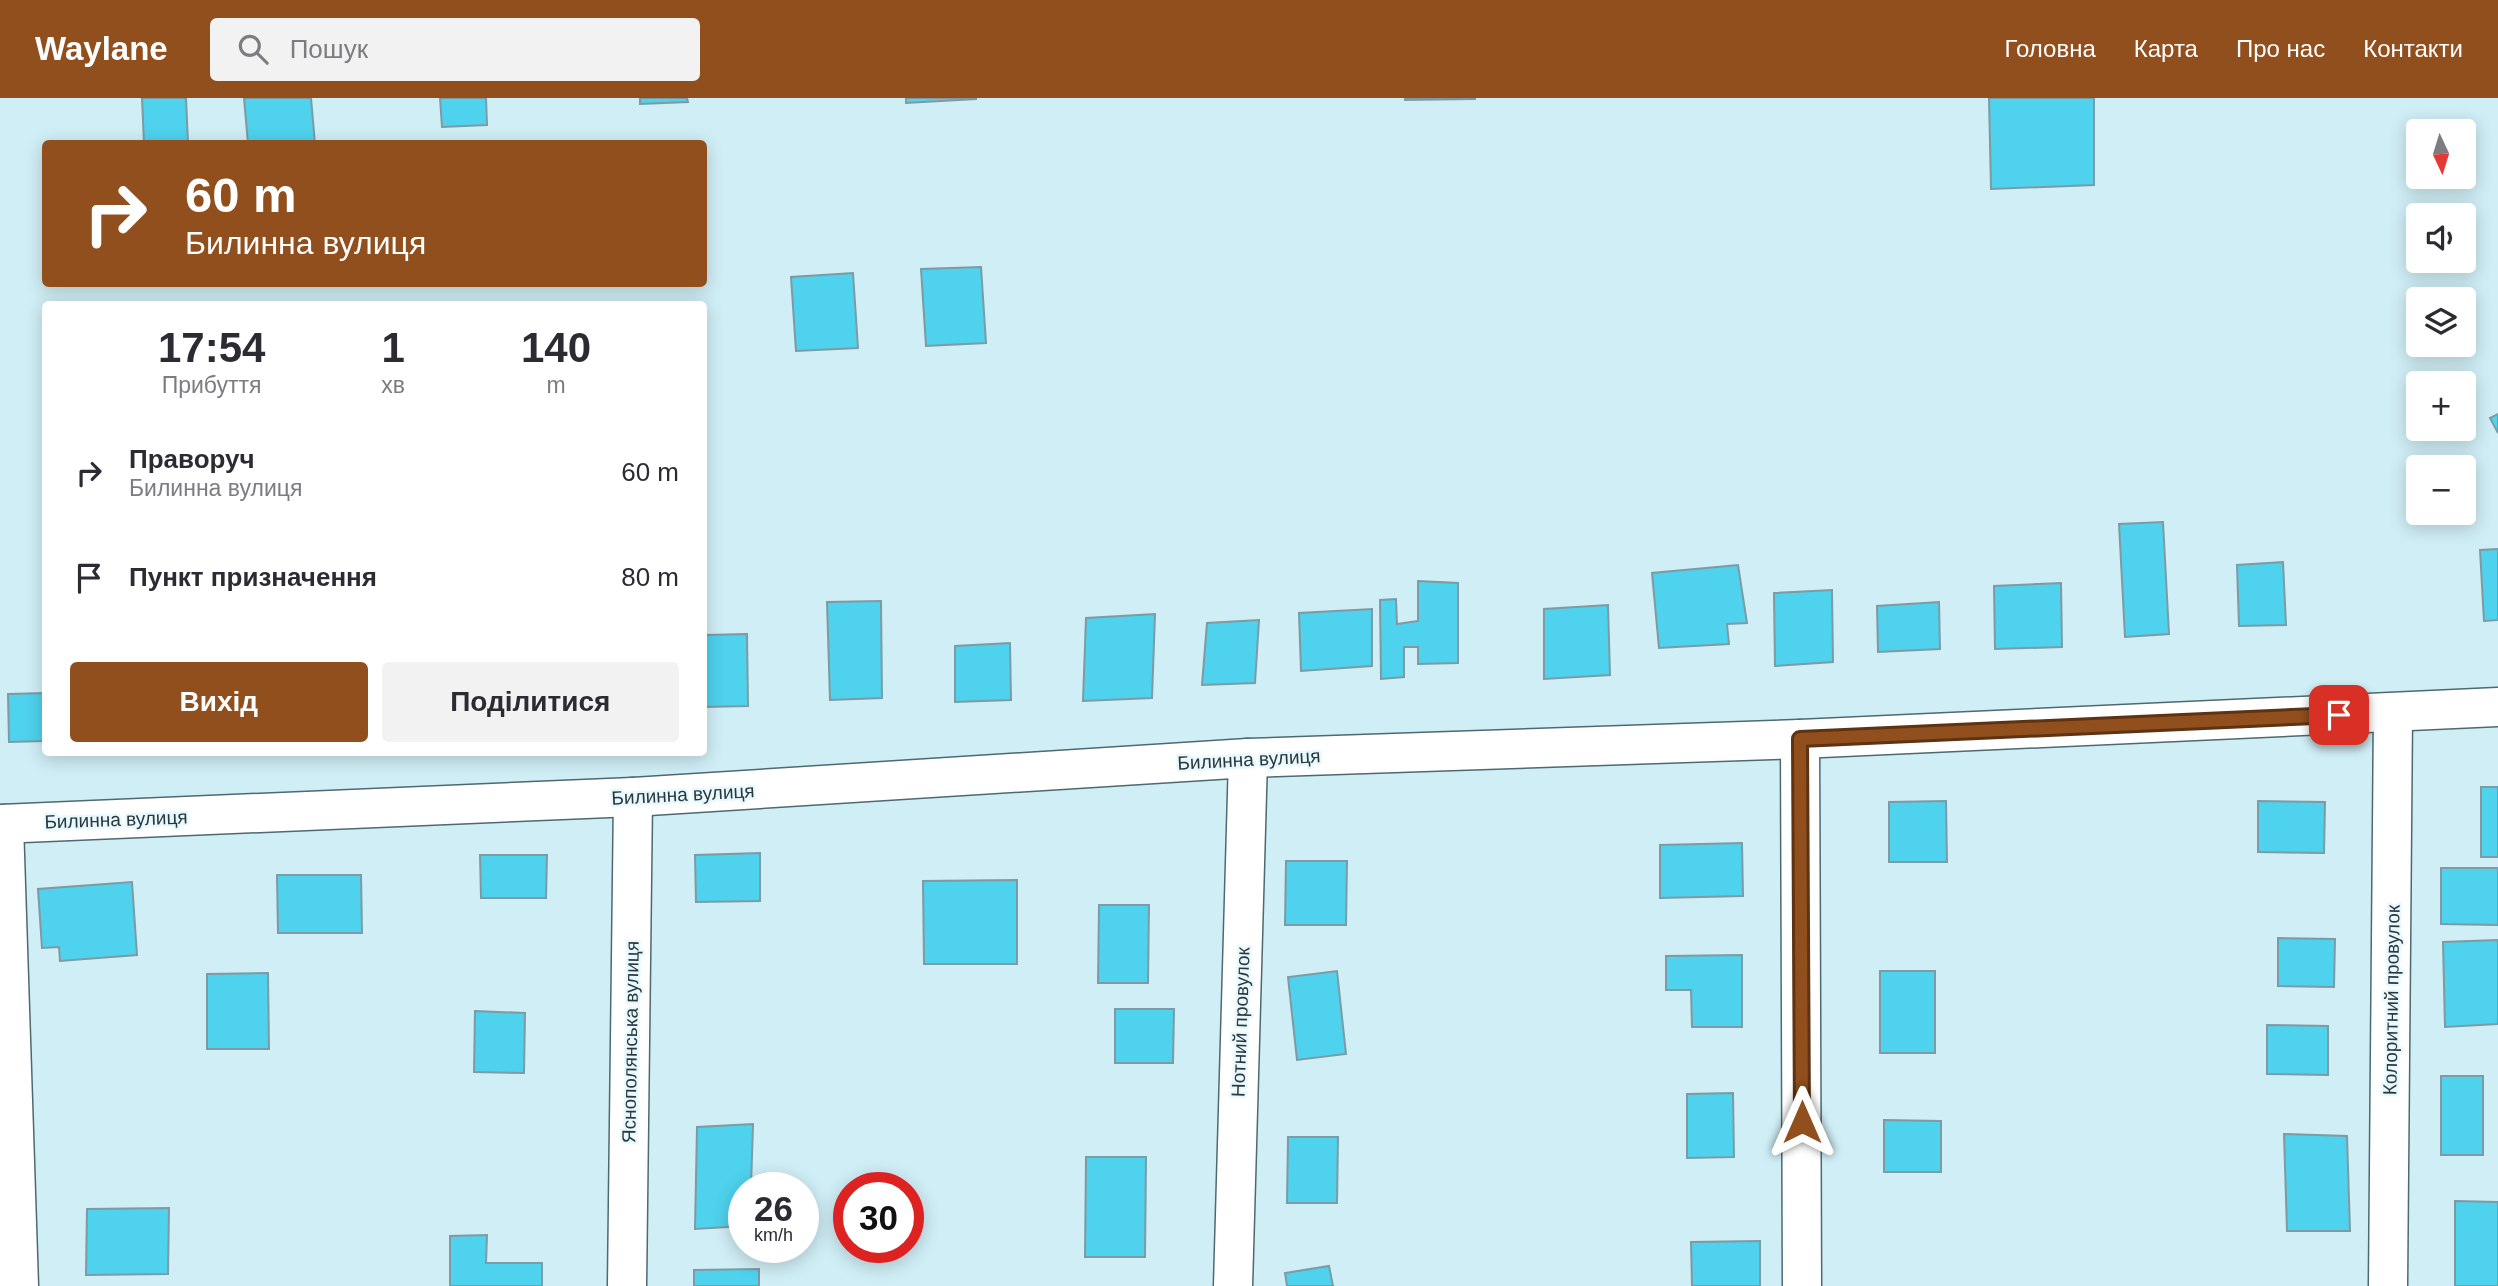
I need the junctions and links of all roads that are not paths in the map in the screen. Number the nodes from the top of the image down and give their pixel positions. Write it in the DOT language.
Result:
graph roads {
  1 [pos="2498,706"];
  2 [pos="2393,713"];
  3 [pos="1800,739"];
  4 [pos="1248,758"];
  5 [pos="633,797"];
  6 [pos="2,824"];
  7 [pos="19,1286"];
  8 [pos="627,1286"];
  9 [pos="1233,1286"];
  10 [pos="1802,1286"];
  11 [pos="2388,1286"];
  1 -- 2 [label="street, Билинна вулиця"];
  2 -- 3 [label="street, Билинна вулиця"];
  2 -- 11 [label="street, Колоритний провулок"];
  3 -- 4 [label="street, Билинна вулиця"];
  3 -- 10 [label="street"];
  4 -- 5 [label="street, Билинна вулиця"];
  4 -- 9 [label="street, Нотний провулок"];
  5 -- 6 [label="street, Билинна вулиця"];
  5 -- 8 [label="street, Яснополянська вулиця"];
  6 -- 7 [label="street"];
}
